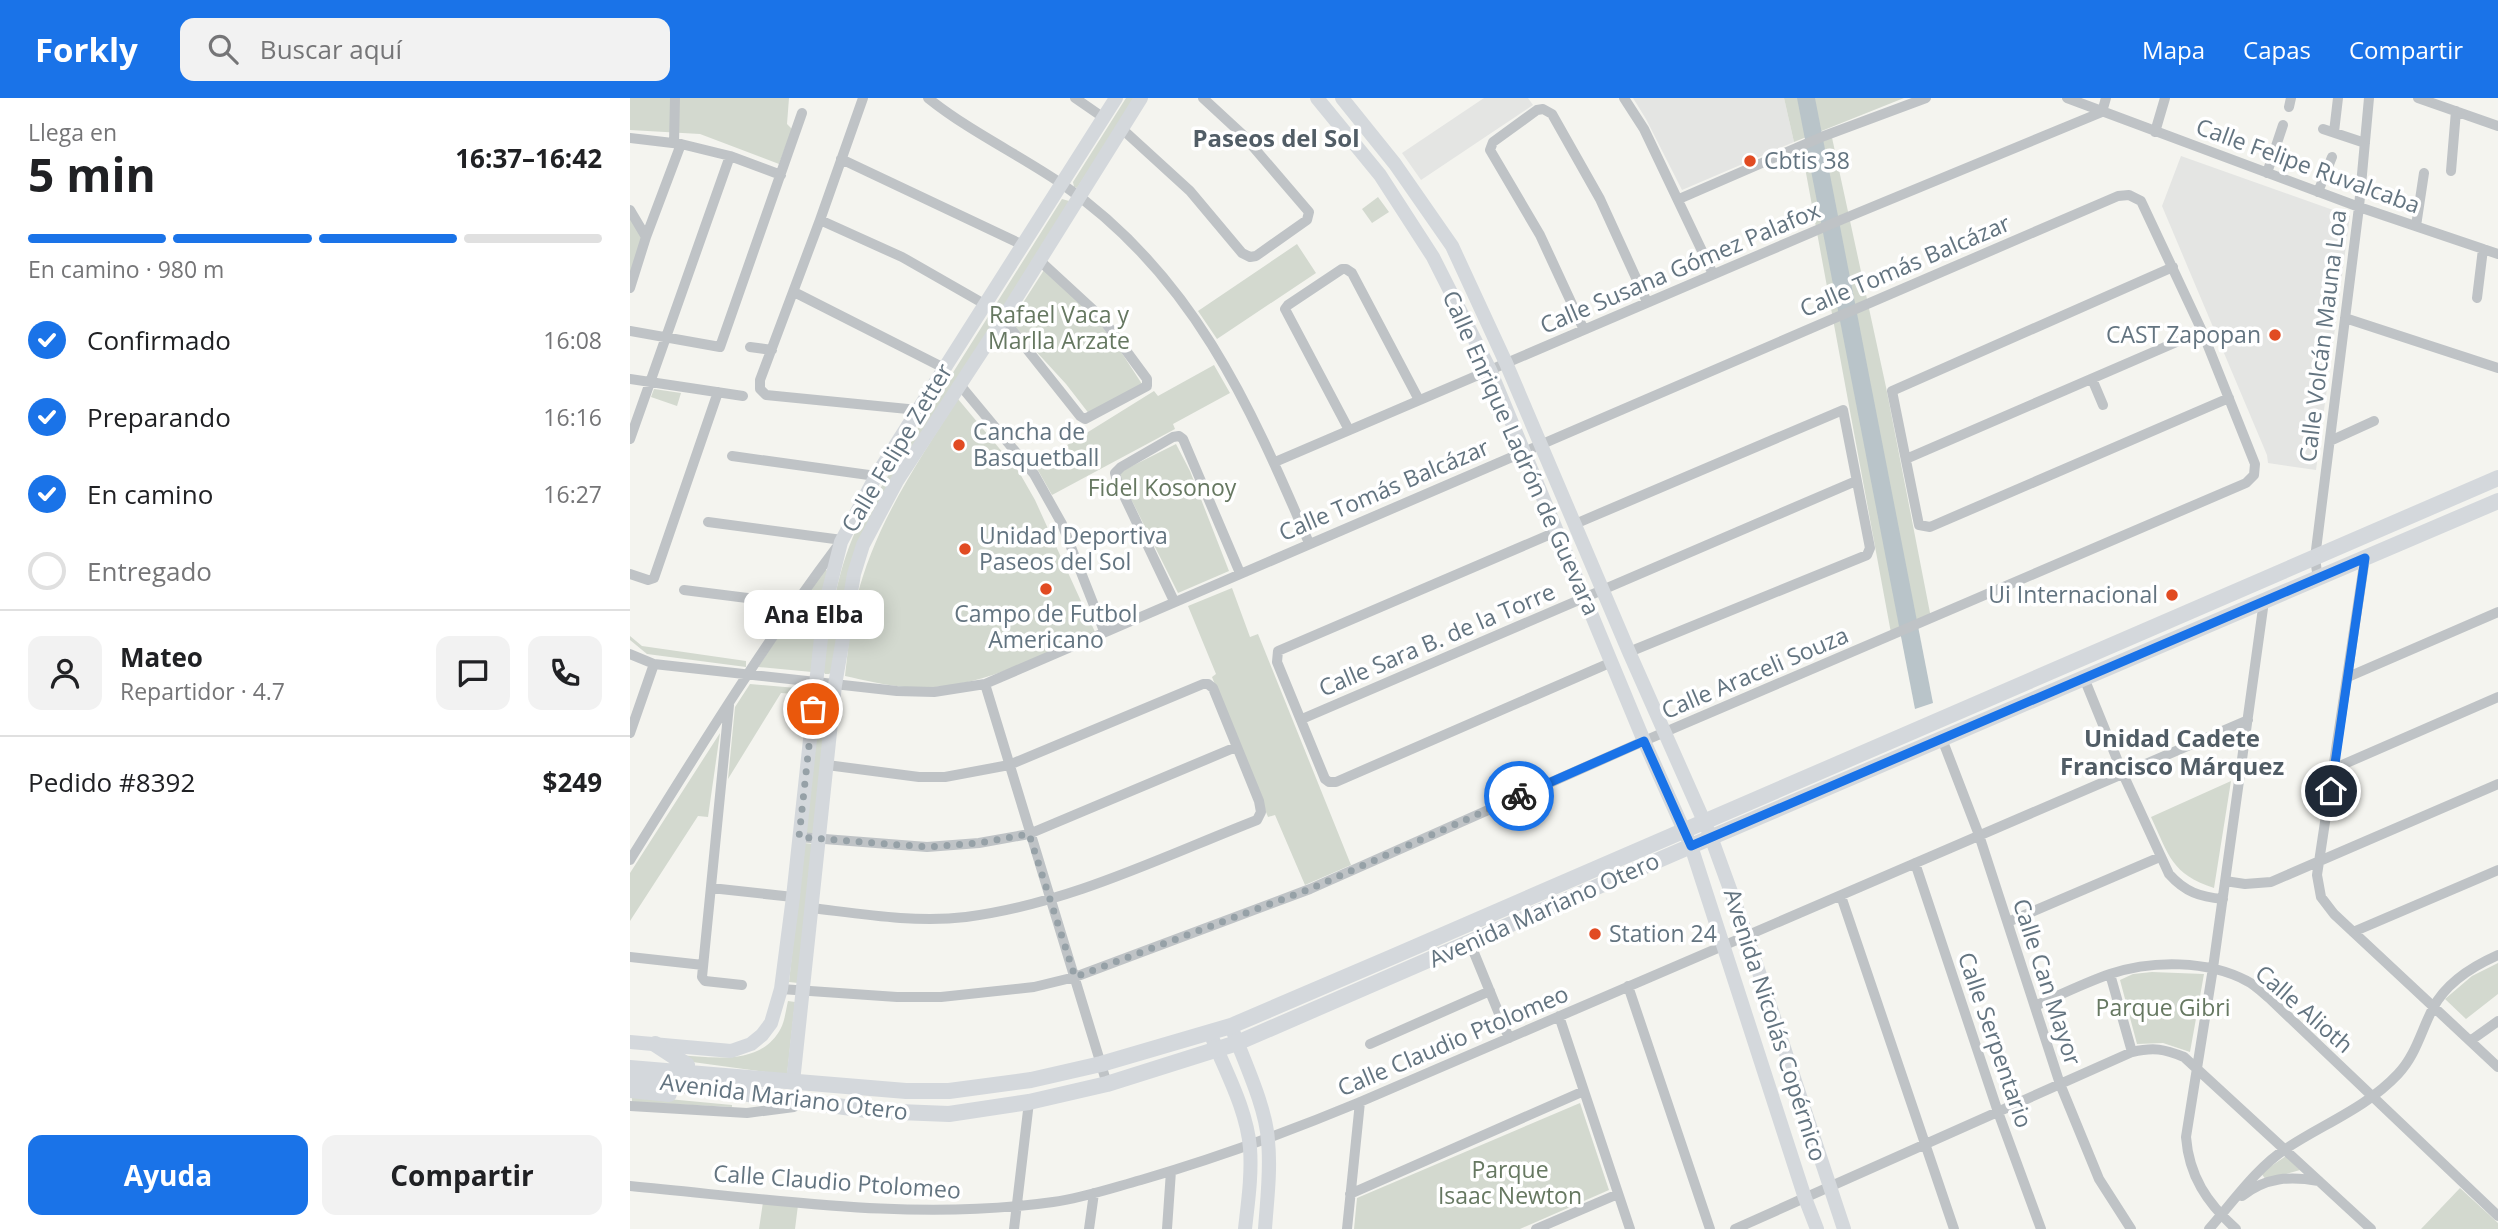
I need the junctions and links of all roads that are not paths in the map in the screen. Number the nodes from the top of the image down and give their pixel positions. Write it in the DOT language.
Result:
graph roads {
  1 [pos="675,98"];
  2 [pos="863,98"];
  3 [pos="928,98"];
  4 [pos="1075,98"];
  5 [pos="1116,98"];
  6 [pos="1141,98"];
  7 [pos="1203,98"];
  8 [pos="1317,98"];
  9 [pos="1342,98"];
  10 [pos="1624,98"];
  11 [pos="1926,98"];
  12 [pos="2106,98"];
  13 [pos="2165,98"];
  14 [pos="2339,98"];
  15 [pos="2369,98"];
  16 [pos="2418,98"];
  17 [pos="2072,99"];
  18 [pos="2456,111"];
  19 [pos="2102,112"];
  20 [pos="802,113"];
  21 [pos="1104,118"];
  22 [pos="2283,125"];
  23 [pos="2498,126"];
  24 [pos="1121,128"];
  25 [pos="2323,129"];
  26 [pos="2155,132"];
  27 [pos="2334,132"];
  28 [pos="630,138"];
  29 [pos="677,143"];
  30 [pos="2365,143"];
  31 [pos="730,156"];
  32 [pos="2332,157"];
  33 [pos="841,159"];
  34 [pos="1395,163"];
  35 [pos="2451,171"];
  36 [pos="2267,173"];
  37 [pos="2424,173"];
  38 [pos="781,175"];
  39 [pos="1380,175"];
  40 [pos="1062,184"];
  41 [pos="2318,192"];
  42 [pos="1079,197"];
  43 [pos="1679,200"];
  44 [pos="2359,207"];
  45 [pos="630,210"];
  46 [pos="820,220"];
  47 [pos="2416,226"];
  48 [pos="646,237"];
  49 [pos="1023,245"];
  50 [pos="2483,249"];
  51 [pos="2498,254"];
  52 [pos="1039,260"];
  53 [pos="2173,267"];
  54 [pos="1713,274"];
  55 [pos="630,288"];
  56 [pos="794,292"];
  57 [pos="2477,298"];
  58 [pos="1647,302"];
  59 [pos="986,305"];
  60 [pos="1003,318"];
  61 [pos="2345,318"];
  62 [pos="1584,330"];
  63 [pos="630,331"];
  64 [pos="2202,331"];
  65 [pos="666,337"];
  66 [pos="750,347"];
  67 [pos="772,350"];
  68 [pos="1506,363"];
  69 [pos="944,368"];
  70 [pos="2498,368"];
  71 [pos="1490,370"];
  72 [pos="630,379"];
  73 [pos="2092,379"];
  74 [pos="650,382"];
  75 [pos="960,385"];
  76 [pos="718,393"];
  77 [pos="743,396"];
  78 [pos="2230,398"];
  79 [pos="1419,400"];
  80 [pos="2103,405"];
  81 [pos="918,410"];
  82 [pos="2374,421"];
  83 [pos="1349,429"];
  84 [pos="630,439"];
  85 [pos="2330,441"];
  86 [pos="1540,444"];
  87 [pos="1523,451"];
  88 [pos="732,456"];
  89 [pos="1906,459"];
  90 [pos="1275,462"];
  91 [pos="876,476"];
  92 [pos="2498,478"];
  93 [pos="1856,481"];
  94 [pos="2498,501"];
  95 [pos="708,523"];
  96 [pos="1575,524"];
  97 [pos="1558,531"];
  98 [pos="842,541"];
  99 [pos="1309,543"];
  100 [pos="2315,558"];
  101 [pos="2365,558"];
  102 [pos="1240,573"];
  103 [pos="630,574"];
  104 [pos="2318,579"];
  105 [pos="1603,589"];
  106 [pos="684,590"];
  107 [pos="1586,597"];
  108 [pos="1174,601"];
  109 [pos="2264,601"];
  110 [pos="795,604"];
  111 [pos="2498,612"];
  112 [pos="1104,631"];
  113 [pos="1629,652"];
  114 [pos="630,654"];
  115 [pos="1612,662"];
  116 [pos="654,664"];
  117 [pos="747,676"];
  118 [pos="2348,677"];
  119 [pos="2084,678"];
  120 [pos="816,684"];
  121 [pos="985,684"];
  122 [pos="835,685"];
  123 [pos="2498,697"];
  124 [pos="730,701"];
  125 [pos="1302,719"];
  126 [pos="2248,720"];
  127 [pos="630,732"];
  128 [pos="1665,732"];
  129 [pos="1942,739"];
  130 [pos="1644,741"];
  131 [pos="1236,747"];
  132 [pos="827,765"];
  133 [pos="1009,765"];
  134 [pos="2335,768"];
  135 [pos="2123,774"];
  136 [pos="2498,784"];
  137 [pos="1704,821"];
  138 [pos="1685,830"];
  139 [pos="1029,834"];
  140 [pos="1979,835"];
  141 [pos="799,837"];
  142 [pos="1711,838"];
  143 [pos="819,840"];
  144 [pos="1691,846"];
  145 [pos="2160,857"];
  146 [pos="630,860"];
  147 [pos="2319,861"];
  148 [pos="1915,863"];
  149 [pos="2498,870"];
  150 [pos="2225,881"];
  151 [pos="710,888"];
  152 [pos="1841,896"];
  153 [pos="793,897"];
  154 [pos="2223,899"];
  155 [pos="1051,901"];
  156 [pos="812,908"];
  157 [pos="2008,922"];
  158 [pos="2353,932"];
  159 [pos="1747,936"];
  160 [pos="1469,943"];
  161 [pos="1724,945"];
  162 [pos="2498,955"];
  163 [pos="630,957"];
  164 [pos="702,965"];
  165 [pos="2213,968"];
  166 [pos="2110,974"];
  167 [pos="1075,977"];
  168 [pos="742,985"];
  169 [pos="1628,986"];
  170 [pos="781,989"];
  171 [pos="803,991"];
  172 [pos="1490,991"];
  173 [pos="2035,1006"];
  174 [pos="2434,1007"];
  175 [pos="1559,1016"];
  176 [pos="2498,1021"];
  177 [pos="1231,1026"];
  178 [pos="1210,1032"];
  179 [pos="1509,1038"];
  180 [pos="2470,1041"];
  181 [pos="630,1042"];
  182 [pos="1237,1043"];
  183 [pos="655,1044"];
  184 [pos="1370,1044"];
  185 [pos="1217,1050"];
  186 [pos="2132,1052"];
  187 [pos="1101,1064"];
  188 [pos="687,1065"];
  189 [pos="2498,1067"];
  190 [pos="2198,1069"];
  191 [pos="631,1073"];
  192 [pos="762,1079"];
  193 [pos="793,1082"];
  194 [pos="1107,1084"];
  195 [pos="2060,1084"];
  196 [pos="1584,1091"];
  197 [pos="2373,1098"];
  198 [pos="1029,1102"];
  199 [pos="1360,1102"];
  200 [pos="821,1105"];
  201 [pos="630,1106"];
  202 [pos="794,1107"];
  203 [pos="1998,1112"];
  204 [pos="1268,1140"];
  205 [pos="1250,1146"];
  206 [pos="1924,1146"];
  207 [pos="2285,1149"];
  208 [pos="1171,1171"];
  209 [pos="2319,1181"];
  210 [pos="630,1186"];
  211 [pos="1829,1187"];
  212 [pos="1094,1194"];
  213 [pos="1350,1194"];
  214 [pos="1618,1194"];
  215 [pos="1805,1198"];
  216 [pos="1017,1207"];
  217 [pos="2221,1215"];
  218 [pos="2498,1216"];
  219 [pos="1014,1229"];
  220 [pos="1089,1229"];
  221 [pos="1167,1229"];
  222 [pos="1245,1229"];
  223 [pos="1265,1229"];
  224 [pos="1348,1229"];
  225 [pos="1536,1229"];
  226 [pos="1630,1229"];
  227 [pos="1710,1229"];
  228 [pos="1735,1229"];
  229 [pos="1816,1229"];
  230 [pos="1844,1229"];
  231 [pos="1954,1229"];
  232 [pos="2041,1229"];
  233 [pos="2131,1229"];
  234 [pos="2209,1229"];
  235 [pos="2236,1229"];
  236 [pos="2371,1229"];
  1 -- 29 [label="street"];
  2 -- 33 [label="street"];
  3 -- 40 [label="street"];
  4 -- 21 [label="street"];
  5 -- 21 [label="main road, Calle Felipe Zetter"];
  6 -- 24 [label="main road, Calle Felipe Zetter"];
  7 -- 24 [label="street"];
  8 -- 39 [label="main road, Calle Enrique Ladrón de Guevara"];
  9 -- 34 [label="main road, Calle Enrique Ladrón de Guevara"];
  10 -- 43 [label="street"];
  11 -- 43 [label="street"];
  12 -- 19 [label="street"];
  13 -- 26 [label="street"];
  14 -- 27 [label="street"];
  15 -- 30 [label="street, Calle Volcán Mauna Loa"];
  16 -- 18 [label="street"];
  17 -- 19 [label="street, Calle Felipe Ruvalcaba"];
  18 -- 23 [label="street"];
  18 -- 35 [label="street"];
  19 -- 26 [label="street, Calle Felipe Ruvalcaba"];
  19 -- 54 [label="street, Calle Susana Gómez Palafox"];
  20 -- 38 [label="street"];
  21 -- 40 [label="main road, Calle Felipe Zetter"];
  22 -- 36 [label="street"];
  24 -- 42 [label="main road, Calle Felipe Zetter"];
  25 -- 27 [label="street"];
  26 -- 36 [label="street, Calle Felipe Ruvalcaba"];
  27 -- 30 [label="street"];
  28 -- 29 [label="street"];
  29 -- 31 [label="street"];
  29 -- 48 [label="street"];
  30 -- 44 [label="street, Calle Volcán Mauna Loa"];
  31 -- 38 [label="street"];
  31 -- 65 [label="street"];
  32 -- 41 [label="street"];
  33 -- 46 [label="street"];
  33 -- 49 [label="street"];
  34 -- 39 [label="main road"];
  34 -- 68 [label="main road, Calle Enrique Ladrón de Guevara"];
  36 -- 41 [label="street, Calle Felipe Ruvalcaba"];
  37 -- 47 [label="street"];
  38 -- 65 [label="street"];
  39 -- 71 [label="main road, Calle Enrique Ladrón de Guevara"];
  40 -- 42 [label="street"];
  40 -- 49 [label="main road, Calle Felipe Zetter"];
  41 -- 44 [label="street, Calle Felipe Ruvalcaba"];
  42 -- 52 [label="main road, Calle Felipe Zetter"];
  42 -- 90 [label="street"];
  43 -- 54 [label="street"];
  44 -- 47 [label="street, Calle Felipe Ruvalcaba"];
  44 -- 61 [label="street, Calle Volcán Mauna Loa"];
  45 -- 48 [label="street"];
  46 -- 56 [label="street"];
  46 -- 59 [label="street"];
  47 -- 50 [label="street, Calle Felipe Ruvalcaba"];
  48 -- 55 [label="street"];
  49 -- 59 [label="main road, Calle Felipe Zetter"];
  50 -- 51 [label="street, Calle Felipe Ruvalcaba"];
  50 -- 57 [label="street"];
  52 -- 60 [label="main road, Calle Felipe Zetter"];
  52 -- 60 [label="street"];
  53 -- 64 [label="street"];
  53 -- 86 [label="street, Calle Tomás Balcázar"];
  53 -- 89 [label="street"];
  54 -- 58 [label="street, Calle Susana Gómez Palafox"];
  56 -- 67 [label="street"];
  56 -- 69 [label="street"];
  58 -- 62 [label="street, Calle Susana Gómez Palafox"];
  58 -- 62 [label="street"];
  59 -- 69 [label="main road, Calle Felipe Zetter"];
  60 -- 75 [label="main road, Calle Felipe Zetter"];
  61 -- 70 [label="street"];
  61 -- 85 [label="street, Calle Volcán Mauna Loa"];
  62 -- 68 [label="street, Calle Susana Gómez Palafox"];
  63 -- 65 [label="street"];
  64 -- 73 [label="street"];
  64 -- 78 [label="street"];
  65 -- 74 [label="street"];
  66 -- 67 [label="street"];
  67 -- 81 [label="street"];
  68 -- 71 [label="street, Calle Susana Gómez Palafox"];
  68 -- 86 [label="main road, Calle Enrique Ladrón de Guevara"];
  69 -- 81 [label="main road, Calle Felipe Zetter"];
  71 -- 79 [label="street, Calle Susana Gómez Palafox"];
  71 -- 87 [label="main road, Calle Enrique Ladrón de Guevara"];
  72 -- 74 [label="street"];
  73 -- 80 [label="street"];
  73 -- 89 [label="street"];
  74 -- 76 [label="street"];
  74 -- 84 [label="street"];
  75 -- 112 [label="street"];
  75 -- 122 [label="main road, Calle Felipe Zetter"];
  76 -- 77 [label="street"];
  76 -- 103 [label="street"];
  78 -- 89 [label="street"];
  78 -- 128 [label="street, Calle Araceli Souza"];
  79 -- 83 [label="street, Calle Susana Gómez Palafox"];
  79 -- 83 [label="street"];
  81 -- 91 [label="main road, Calle Felipe Zetter"];
  82 -- 85 [label="street"];
  83 -- 90 [label="street, Calle Susana Gómez Palafox"];
  85 -- 100 [label="street, Calle Volcán Mauna Loa"];
  86 -- 87 [label="street, Calle Tomás Balcázar"];
  86 -- 96 [label="main road, Calle Enrique Ladrón de Guevara"];
  87 -- 97 [label="main road, Calle Enrique Ladrón de Guevara"];
  87 -- 99 [label="street, Calle Tomás Balcázar"];
  88 -- 91 [label="street"];
  90 -- 99 [label="street"];
  91 -- 98 [label="main road, Calle Felipe Zetter"];
  92 -- 100 [label="main road, Avenida Mariano Otero"];
  93 -- 96 [label="street"];
  93 -- 105 [label="street, Calle Sara B. de la Torre"];
  93 -- 113 [label="street"];
  94 -- 101 [label="main road, Avenida Mariano Otero"];
  95 -- 98 [label="street"];
  96 -- 105 [label="main road, Calle Enrique Ladrón de Guevara"];
  97 -- 107 [label="main road, Calle Enrique Ladrón de Guevara"];
  97 -- 125 [label="street"];
  98 -- 110 [label="street"];
  98 -- 120 [label="main road, Calle Felipe Zetter"];
  99 -- 102 [label="street, Calle Tomás Balcázar"];
  100 -- 104 [label="street, Calle Volcán Mauna Loa"];
  100 -- 137 [label="main road, Avenida Mariano Otero"];
  101 -- 104 [label="main road, Avenida Mariano Otero"];
  101 -- 118 [label="street"];
  102 -- 108 [label="street, Calle Tomás Balcázar"];
  102 -- 108 [label="street"];
  104 -- 109 [label="main road, Avenida Mariano Otero"];
  105 -- 107 [label="street, Calle Sara B. de la Torre"];
  105 -- 113 [label="main road, Calle Enrique Ladrón de Guevara"];
  106 -- 110 [label="street"];
  107 -- 115 [label="main road, Calle Enrique Ladrón de Guevara"];
  107 -- 125 [label="street, Calle Sara B. de la Torre"];
  108 -- 112 [label="street, Calle Tomás Balcázar"];
  109 -- 119 [label="main road, Avenida Mariano Otero"];
  109 -- 126 [label="street"];
  110 -- 117 [label="street"];
  111 -- 118 [label="street"];
  112 -- 121 [label="street, Calle Tomás Balcázar"];
  113 -- 128 [label="main road, Calle Enrique Ladrón de Guevara"];
  114 -- 116 [label="street, Calle Tomás Balcázar"];
  115 -- 125 [label="street"];
  115 -- 130 [label="main road, Calle Enrique Ladrón de Guevara"];
  116 -- 117 [label="street, Calle Tomás Balcázar"];
  116 -- 127 [label="street"];
  117 -- 120 [label="street, Calle Tomás Balcázar"];
  117 -- 124 [label="street"];
  118 -- 134 [label="street"];
  119 -- 129 [label="main road, Avenida Mariano Otero"];
  119 -- 135 [label="street"];
  120 -- 122 [label="street, Calle Tomás Balcázar"];
  120 -- 141 [label="main road, Calle Felipe Zetter"];
  121 -- 122 [label="street, Calle Tomás Balcázar"];
  121 -- 133 [label="street"];
  122 -- 132 [label="main road, Calle Felipe Zetter"];
  123 -- 134 [label="street"];
  124 -- 146 [label="street"];
  124 -- 151 [label="street"];
  126 -- 135 [label="street, Calle Claudio Ptolomeo"];
  126 -- 150 [label="street"];
  128 -- 130 [label="street, Calle Araceli Souza"];
  128 -- 137 [label="main road, Calle Enrique Ladrón de Guevara"];
  129 -- 140 [label="street, Calle Can Mayor"];
  129 -- 142 [label="main road, Avenida Mariano Otero"];
  130 -- 138 [label="main road, Calle Enrique Ladrón de Guevara"];
  130 -- 167 [label="street, Calle Araceli Souza"];
  131 -- 133 [label="street"];
  131 -- 139 [label="street"];
  131 -- 155 [label="street"];
  132 -- 133 [label="street"];
  132 -- 143 [label="main road, Calle Felipe Zetter"];
  133 -- 139 [label="street"];
  134 -- 147 [label="street"];
  135 -- 140 [label="street, Calle Claudio Ptolomeo"];
  135 -- 145 [label="street"];
  136 -- 147 [label="street"];
  137 -- 138 [label="main road, Avenida Mariano Otero"];
  137 -- 142 [label="main road, Avenida Nicolás Copérnico"];
  138 -- 144 [label="main road, Avenida Nicolás Copérnico"];
  138 -- 177 [label="main road, Avenida Mariano Otero"];
  139 -- 143 [label="street"];
  139 -- 155 [label="street"];
  140 -- 148 [label="street, Calle Claudio Ptolomeo"];
  140 -- 157 [label="street, Calle Can Mayor"];
  141 -- 143 [label="street"];
  141 -- 153 [label="main road, Calle Felipe Zetter"];
  142 -- 144 [label="main road, Avenida Mariano Otero"];
  142 -- 159 [label="main road, Avenida Nicolás Copérnico"];
  143 -- 156 [label="main road, Calle Felipe Zetter"];
  144 -- 160 [label="main road, Avenida Mariano Otero"];
  144 -- 161 [label="main road, Avenida Nicolás Copérnico"];
  145 -- 154 [label="street"];
  145 -- 157 [label="street"];
  147 -- 150 [label="street"];
  147 -- 158 [label="street"];
  148 -- 152 [label="street, Calle Claudio Ptolomeo"];
  148 -- 203 [label="street, Calle Serpentario"];
  149 -- 158 [label="street"];
  150 -- 154 [label="street"];
  151 -- 153 [label="street"];
  151 -- 164 [label="street"];
  152 -- 159 [label="street, Calle Claudio Ptolomeo"];
  152 -- 206 [label="street"];
  153 -- 170 [label="main road, Calle Felipe Zetter"];
  154 -- 165 [label="street"];
  155 -- 156 [label="street"];
  155 -- 167 [label="street"];
  156 -- 171 [label="main road, Calle Felipe Zetter"];
  157 -- 173 [label="street, Calle Can Mayor"];
  158 -- 174 [label="street"];
  159 -- 161 [label="street, Calle Claudio Ptolomeo"];
  159 -- 211 [label="main road, Avenida Nicolás Copérnico"];
  160 -- 172 [label="street"];
  160 -- 182 [label="main road, Avenida Mariano Otero"];
  161 -- 169 [label="street, Calle Claudio Ptolomeo"];
  161 -- 215 [label="main road, Avenida Nicolás Copérnico"];
  162 -- 174 [label="street"];
  163 -- 164 [label="street"];
  164 -- 168 [label="street"];
  165 -- 166 [label="street, Calle Alioth"];
  165 -- 190 [label="street"];
  165 -- 197 [label="street, Calle Alioth"];
  166 -- 173 [label="street, Calle Alioth"];
  166 -- 186 [label="street"];
  167 -- 171 [label="street, Calle Araceli Souza"];
  167 -- 187 [label="street"];
  169 -- 175 [label="street, Calle Claudio Ptolomeo"];
  169 -- 227 [label="street"];
  170 -- 171 [label="street, Calle Araceli Souza"];
  170 -- 183 [label="main road, Calle Felipe Zetter"];
  171 -- 193 [label="main road, Calle Felipe Zetter"];
  172 -- 179 [label="street"];
  172 -- 184 [label="street"];
  173 -- 195 [label="street, Calle Can Mayor"];
  174 -- 180 [label="street"];
  174 -- 197 [label="street"];
  175 -- 179 [label="street, Calle Claudio Ptolomeo"];
  175 -- 196 [label="street"];
  176 -- 180 [label="street"];
  177 -- 178 [label="main road, Avenida Mariano Otero"];
  177 -- 182 [label="main road"];
  178 -- 185 [label="main road"];
  178 -- 187 [label="main road, Avenida Mariano Otero"];
  179 -- 199 [label="street, Calle Claudio Ptolomeo"];
  180 -- 189 [label="street"];
  181 -- 183 [label="main road, Calle Felipe Zetter"];
  182 -- 185 [label="main road, Avenida Mariano Otero"];
  182 -- 204 [label="main road"];
  183 -- 188 [label="main road"];
  185 -- 194 [label="main road, Avenida Mariano Otero"];
  185 -- 205 [label="main road"];
  186 -- 190 [label="street"];
  186 -- 195 [label="street"];
  187 -- 193 [label="main road, Avenida Mariano Otero"];
  187 -- 194 [label="street"];
  188 -- 191 [label="main road"];
  188 -- 192 [label="main road"];
  190 -- 207 [label="street"];
  190 -- 217 [label="street"];
  191 -- 192 [label="main road, Avenida Mariano Otero"];
  191 -- 200 [label="main road, Avenida Mariano Otero"];
  191 -- 202 [label="main road"];
  192 -- 193 [label="main road, Avenida Mariano Otero"];
  194 -- 198 [label="main road, Avenida Mariano Otero"];
  195 -- 203 [label="street"];
  195 -- 233 [label="street, Calle Can Mayor"];
  196 -- 213 [label="street"];
  196 -- 214 [label="street"];
  197 -- 207 [label="street"];
  197 -- 218 [label="street, Calle Alioth"];
  198 -- 200 [label="main road, Avenida Mariano Otero"];
  198 -- 216 [label="street"];
  199 -- 204 [label="street, Calle Claudio Ptolomeo"];
  199 -- 213 [label="street"];
  200 -- 202 [label="main road"];
  201 -- 202 [label="street"];
  203 -- 206 [label="street"];
  203 -- 232 [label="street, Calle Serpentario"];
  204 -- 205 [label="street, Calle Claudio Ptolomeo"];
  204 -- 223 [label="main road"];
  205 -- 208 [label="street, Calle Claudio Ptolomeo"];
  205 -- 222 [label="main road"];
  206 -- 211 [label="street"];
  206 -- 231 [label="street"];
  207 -- 209 [label="street"];
  207 -- 217 [label="street"];
  208 -- 212 [label="street, Calle Claudio Ptolomeo"];
  208 -- 221 [label="street"];
  209 -- 217 [label="street"];
  209 -- 236 [label="street"];
  210 -- 216 [label="street, Calle Claudio Ptolomeo"];
  211 -- 215 [label="street"];
  211 -- 230 [label="main road, Avenida Nicolás Copérnico"];
  212 -- 216 [label="street, Calle Claudio Ptolomeo"];
  212 -- 220 [label="street"];
  213 -- 224 [label="street"];
  214 -- 225 [label="street"];
  214 -- 226 [label="street"];
  215 -- 228 [label="street"];
  215 -- 229 [label="main road, Avenida Nicolás Copérnico"];
  216 -- 219 [label="street"];
  217 -- 234 [label="street"];
  217 -- 235 [label="street"];
}
